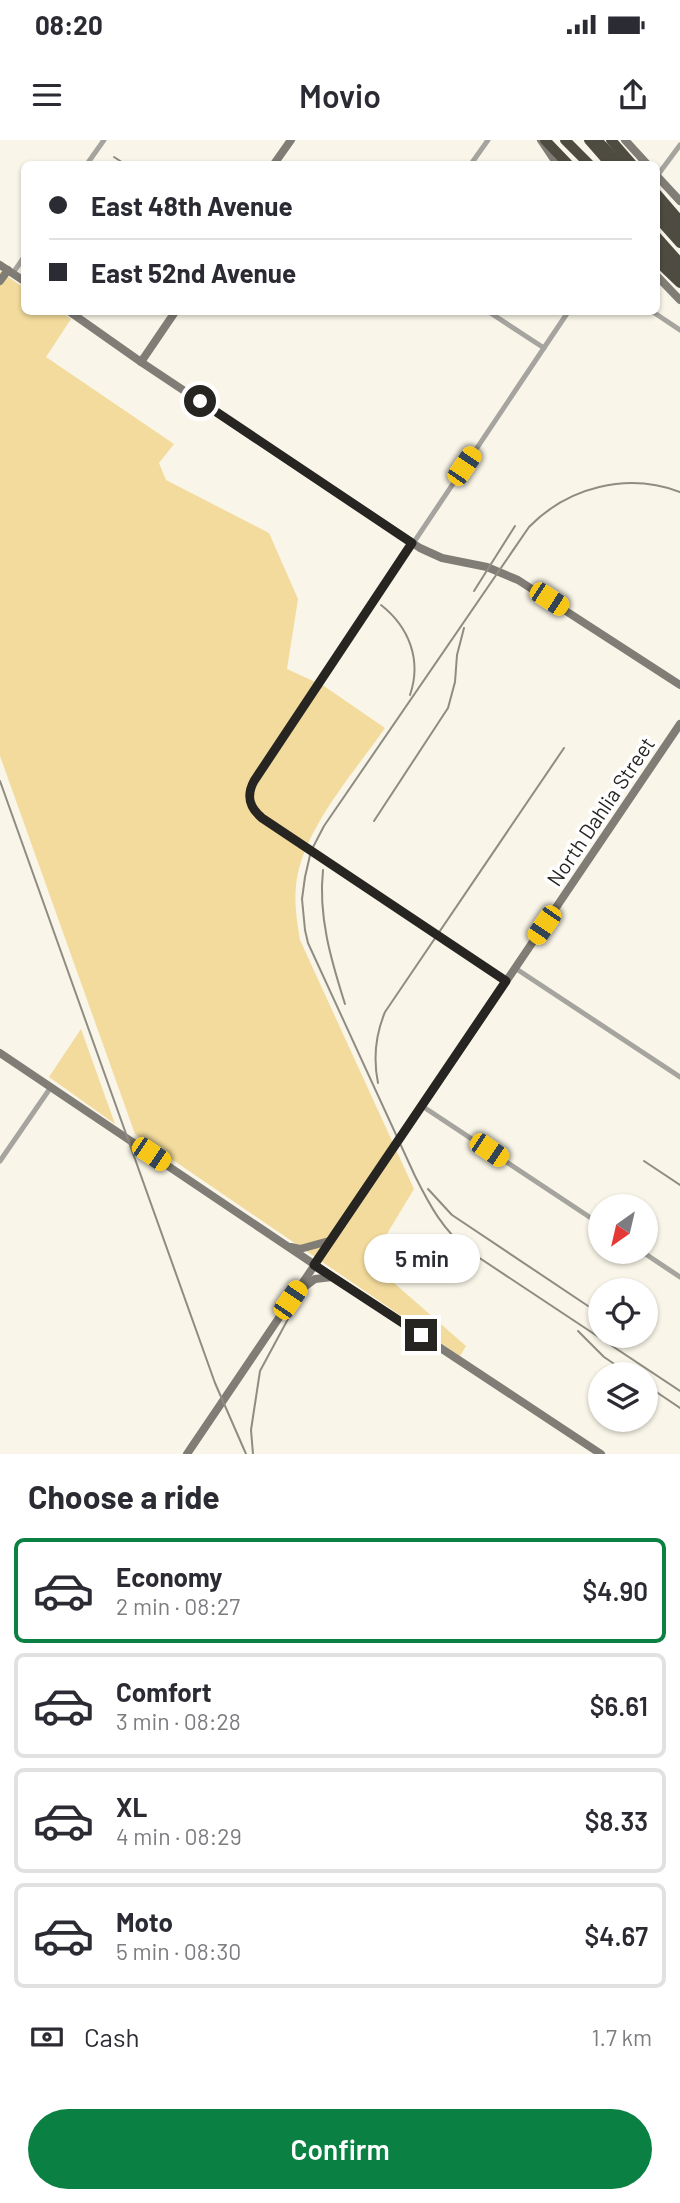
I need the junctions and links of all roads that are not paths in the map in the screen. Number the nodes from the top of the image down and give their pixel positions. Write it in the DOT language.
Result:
graph roads {
  1 [pos="104,140"];
  2 [pos="291,140"];
  3 [pos="488,140"];
  4 [pos="543,140"];
  5 [pos="560,140"];
  6 [pos="565,140"];
  7 [pos="571,140"];
  8 [pos="589,140"];
  9 [pos="597,140"];
  10 [pos="611,140"];
  11 [pos="625,140"];
  12 [pos="680,145"];
  13 [pos="89,161"];
  14 [pos="276,161"];
  15 [pos="473,161"];
  16 [pos="555,161"];
  17 [pos="565,161"];
  18 [pos="579,161"];
  19 [pos="588,161"];
  20 [pos="588,161"];
  21 [pos="607,161"];
  22 [pos="617,161"];
  23 [pos="629,161"];
  24 [pos="643,161"];
  25 [pos="660,172"];
  26 [pos="660,179"];
  27 [pos="660,198"];
  28 [pos="680,201"];
  29 [pos="660,209"];
  30 [pos="660,220"];
  31 [pos="680,221"];
  32 [pos="680,231"];
  33 [pos="660,240"];
  34 [pos="680,243"];
  35 [pos="660,252"];
  36 [pos="680,263"];
  37 [pos="660,264"];
  38 [pos="7,269"];
  39 [pos="680,274"];
  40 [pos="660,279"];
  41 [pos="0,281"];
  42 [pos="680,283"];
  43 [pos="680,300"];
  44 [pos="74,315"];
  45 [pos="173,315"];
  46 [pos="494,315"];
  47 [pos="566,315"];
  48 [pos="658,315"];
  49 [pos="680,330"];
  50 [pos="544,348"];
  51 [pos="141,362"];
  52 [pos="412,543"];
  53 [pos="680,685"];
  54 [pos="680,724"];
  55 [pos="515,968"];
  56 [pos="506,981"];
  57 [pos="0,1053"];
  58 [pos="680,1077"];
  59 [pos="51,1087"];
  60 [pos="422,1105"];
  61 [pos="0,1161"];
  62 [pos="588,1216"];
  63 [pos="331,1239"];
  64 [pos="283,1243"];
  65 [pos="658,1262"];
  66 [pos="314,1265"];
  67 [pos="333,1277"];
  68 [pos="680,1277"];
  69 [pos="290,1300"];
  70 [pos="187,1454"];
  71 [pos="601,1454"];
  1 -- 13 [label="street"];
  2 -- 14 [label="street"];
  3 -- 15 [label="street"];
  4 -- 16 [label="street"];
  4 -- 17 [label="highway"];
  5 -- 18 [label="highway"];
  6 -- 19 [label="highway"];
  7 -- 20 [label="highway"];
  8 -- 21 [label="highway"];
  9 -- 22 [label="highway"];
  10 -- 23 [label="highway"];
  11 -- 24 [label="street"];
  12 -- 25 [label="street"];
  26 -- 28 [label="street"];
  27 -- 31 [label="highway"];
  29 -- 32 [label="highway"];
  30 -- 34 [label="highway"];
  33 -- 36 [label="highway"];
  35 -- 39 [label="highway"];
  37 -- 42 [label="highway"];
  38 -- 41 [label="street"];
  40 -- 43 [label="street"];
  44 -- 51 [label="street"];
  45 -- 51 [label="street"];
  46 -- 50 [label="street"];
  47 -- 50 [label="street"];
  48 -- 49 [label="street"];
  50 -- 52 [label="street"];
  51 -- 52 [label="street"];
  52 -- 53 [label="street"];
  52 -- 56 [label="street"];
  54 -- 55 [label="street, North Dahlia Street"];
  55 -- 56 [label="street, North Dahlia Street"];
  55 -- 58 [label="street"];
  56 -- 60 [label="street, North Dahlia Street"];
  57 -- 59 [label="street"];
  59 -- 61 [label="street"];
  59 -- 64 [label="street"];
  60 -- 62 [label="street"];
  60 -- 63 [label="street, North Dahlia Street"];
  63 -- 64 [label="street"];
  63 -- 66 [label="street, North Dahlia Street"];
  64 -- 66 [label="street"];
  65 -- 68 [label="street"];
  66 -- 67 [label="street"];
  66 -- 69 [label="street, North Dahlia Street"];
  67 -- 69 [label="street"];
  67 -- 71 [label="street"];
  69 -- 70 [label="street, North Dahlia Street"];
}
